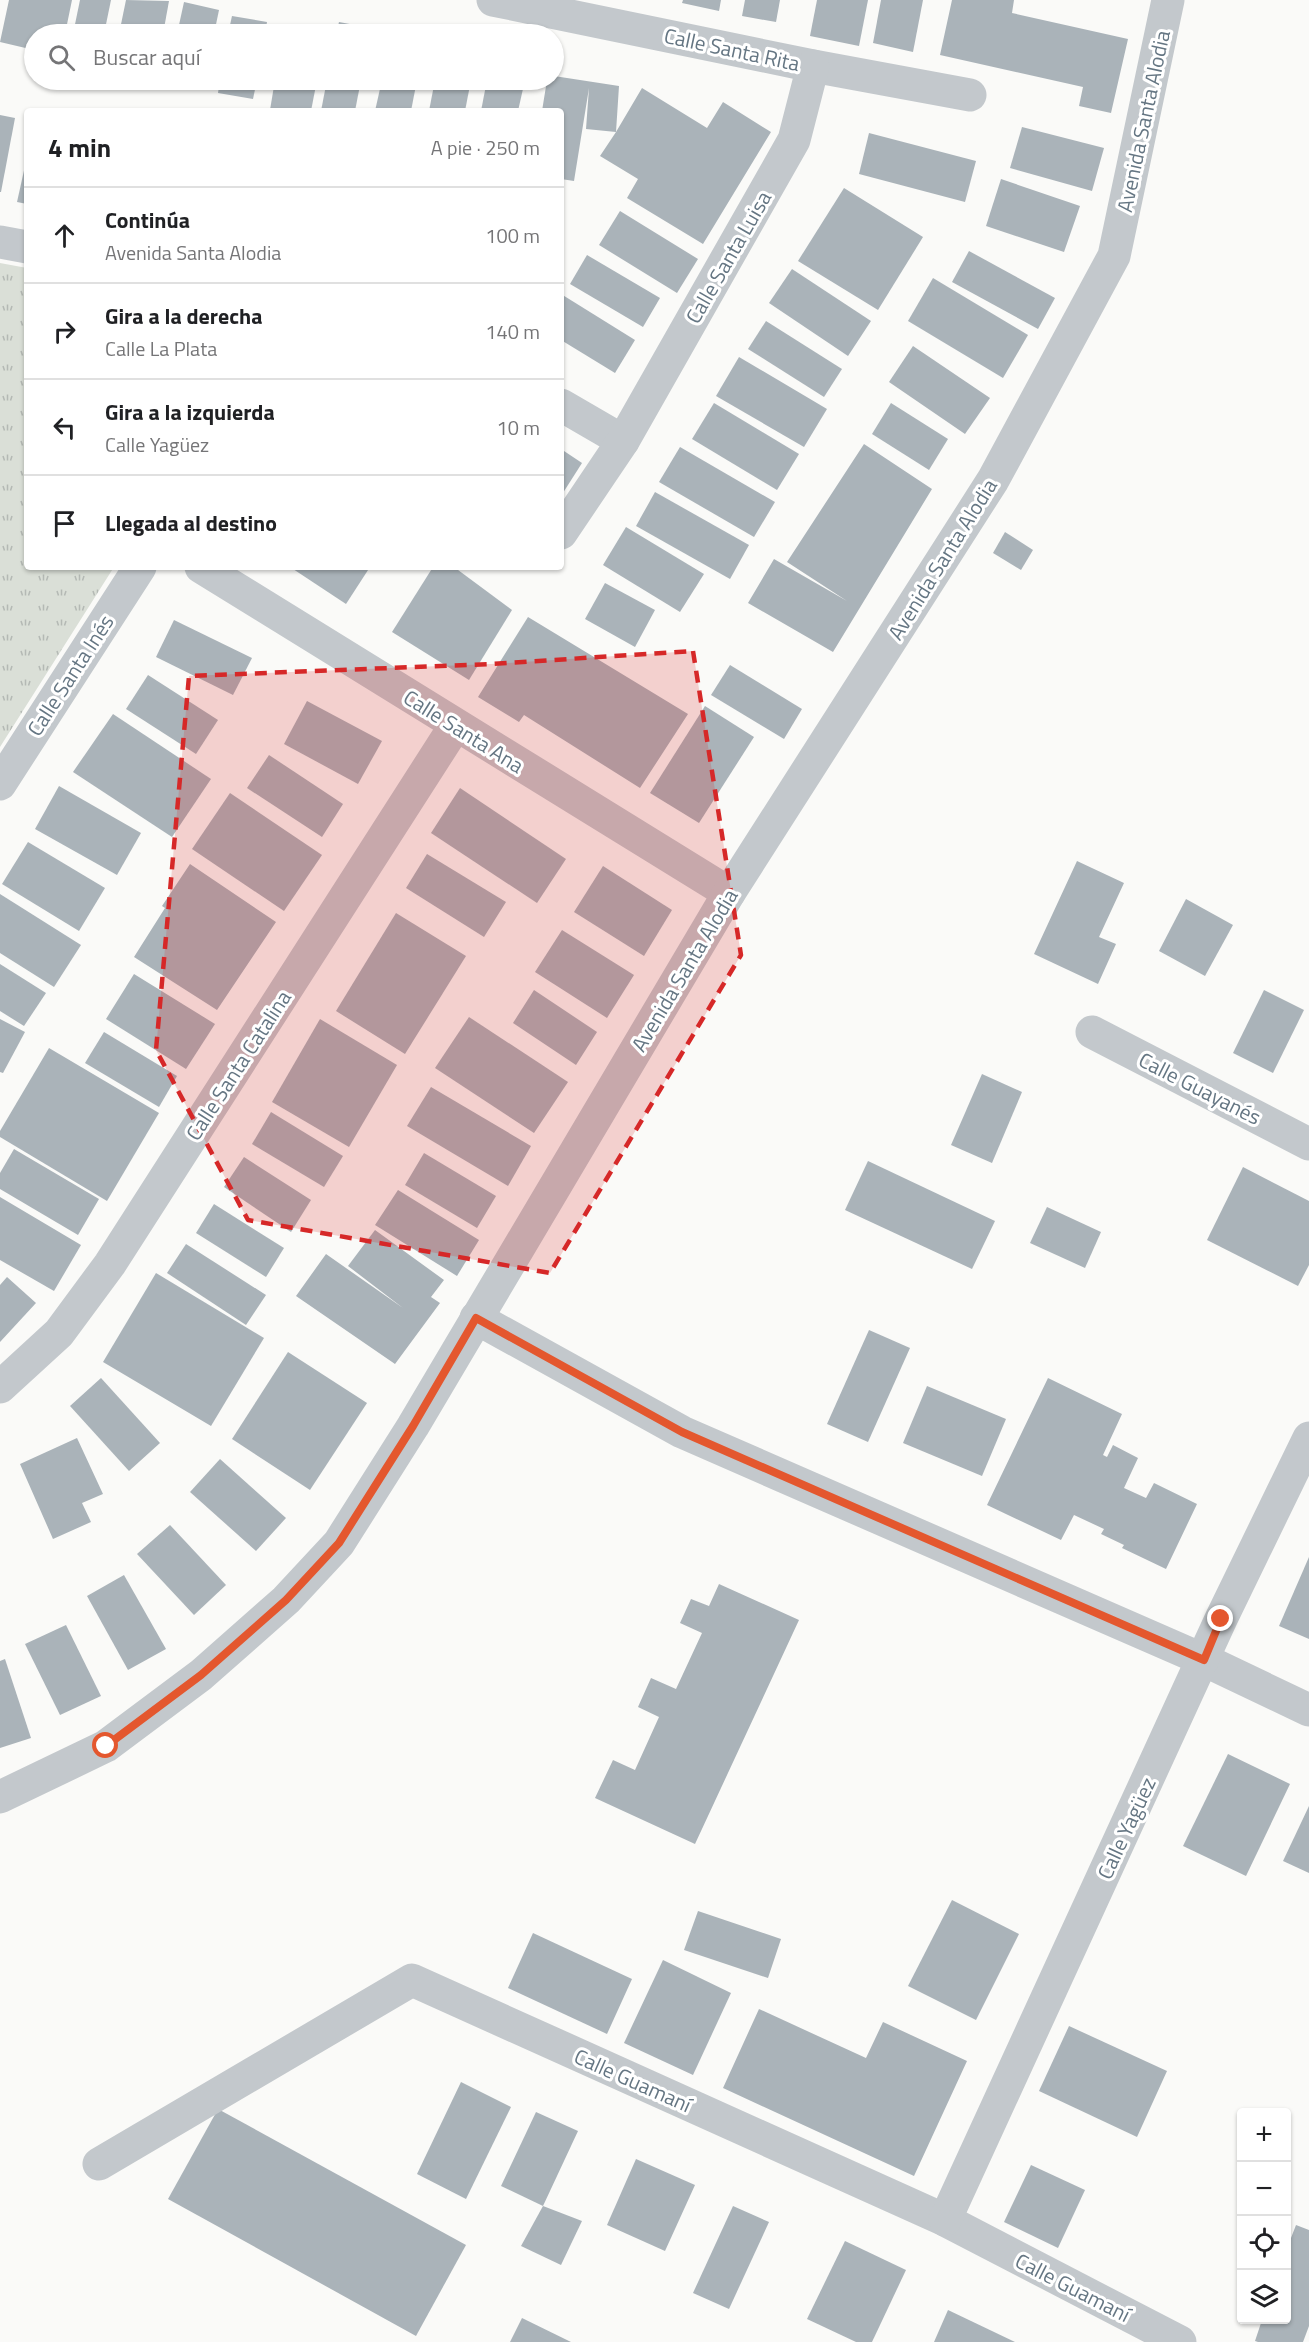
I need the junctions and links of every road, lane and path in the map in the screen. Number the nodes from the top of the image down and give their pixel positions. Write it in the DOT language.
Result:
graph roads {
  1 [pos="493,0"];
  2 [pos="1168,0"];
  3 [pos="813,66"];
  4 [pos="970,94"];
  5 [pos="0,242"];
  6 [pos="24,246"];
  7 [pos="564,407"];
  8 [pos="623,441"];
  9 [pos="564,529"];
  10 [pos="138,570"];
  11 [pos="206,570"];
  12 [pos="455,726"];
  13 [pos="0,784"];
  14 [pos="729,893"];
  15 [pos="1092,1032"];
  16 [pos="1309,1144"];
  17 [pos="476,1318"];
  18 [pos="0,1387"];
  19 [pos="1309,1438"];
  20 [pos="1204,1660"];
  21 [pos="1309,1710"];
  22 [pos="0,1797"];
  23 [pos="99,2164"];
  24 [pos="945,2220"];
  25 [pos="1179,2342"];
  1 -- 3 [label="street, Calle Santa Rita"];
  2 -- 14 [label="street, Avenida Santa Alodia"];
  3 -- 4 [label="street, Calle Santa Rita"];
  3 -- 8 [label="street, Calle Santa Luisa"];
  5 -- 6 [label="street"];
  7 -- 8 [label="street"];
  8 -- 9 [label="street, Calle Santa Luisa"];
  10 -- 13 [label="street, Calle Santa Inés"];
  11 -- 12 [label="street, Calle Santa Ana"];
  12 -- 14 [label="street, Calle Santa Ana"];
  12 -- 18 [label="street, Calle Santa Catalina"];
  14 -- 17 [label="street, Avenida Santa Alodia"];
  15 -- 16 [label="street, Calle Guayanés"];
  17 -- 20 [label="street"];
  17 -- 22 [label="street, Avenida Santa Alodia"];
  19 -- 20 [label="street, Calle Yagüez"];
  20 -- 21 [label="street"];
  20 -- 24 [label="street, Calle Yagüez"];
  23 -- 24 [label="street, Calle Guamaní"];
  24 -- 25 [label="street, Calle Guamaní"];
}
